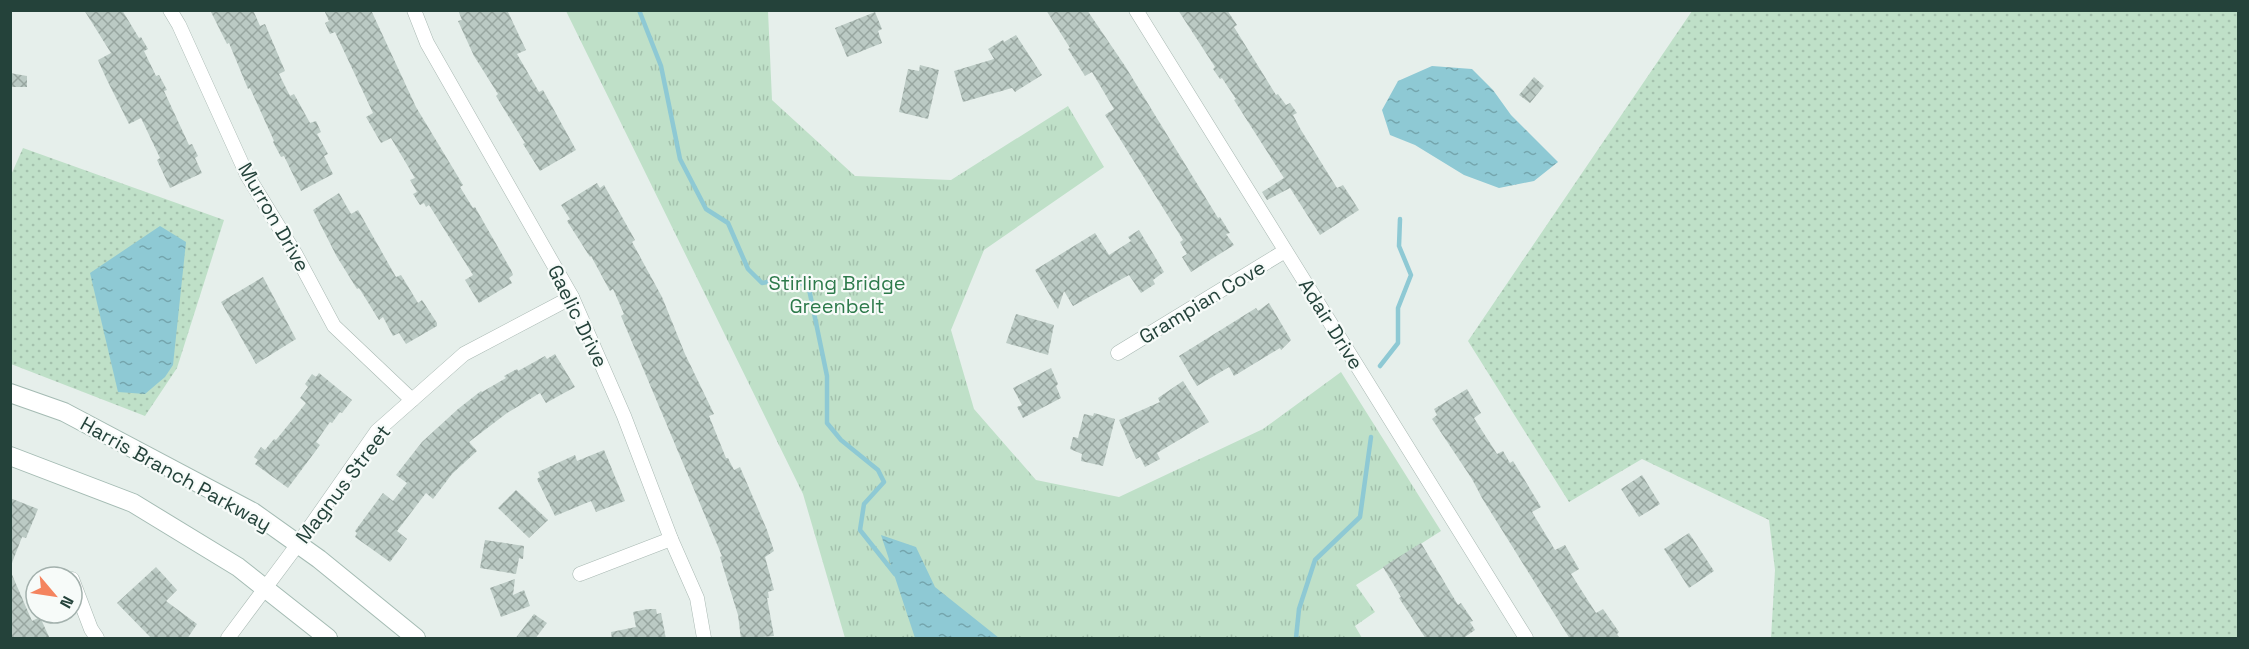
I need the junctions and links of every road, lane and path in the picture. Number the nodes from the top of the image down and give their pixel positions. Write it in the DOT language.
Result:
graph roads {
  1 [pos="170,10"];
  2 [pos="414,10"];
  3 [pos="1136,10"];
  4 [pos="1285,251"];
  5 [pos="572,297"];
  6 [pos="1118,353"];
  7 [pos="10,393"];
  8 [pos="412,400"];
  9 [pos="10,456"];
  10 [pos="671,539"];
  11 [pos="298,544"];
  12 [pos="580,574"];
  13 [pos="264,588"];
  14 [pos="84,610"];
  15 [pos="97,639"];
  16 [pos="228,639"];
  17 [pos="328,639"];
  18 [pos="416,639"];
  19 [pos="704,639"];
  20 [pos="1526,639"];
  1 -- 8 [label="street, Murron Drive"];
  2 -- 5 [label="street, Gaelic Drive"];
  3 -- 4 [label="street, Adair Drive"];
  4 -- 6 [label="street, Grampian Cove"];
  4 -- 20 [label="street, Adair Drive"];
  5 -- 8 [label="street, Magnus Street"];
  5 -- 10 [label="street, Gaelic Drive"];
  7 -- 11 [label="main road, Harris Branch Parkway"];
  8 -- 11 [label="street, Magnus Street"];
  9 -- 13 [label="main road"];
  10 -- 12 [label="street"];
  10 -- 19 [label="street, Gaelic Drive"];
  11 -- 13 [label="street, Magnus Street"];
  11 -- 18 [label="main road, Harris Branch Parkway"];
  13 -- 16 [label="street, Magnus Street"];
  13 -- 17 [label="main road"];
  14 -- 15 [label="street"];
}
